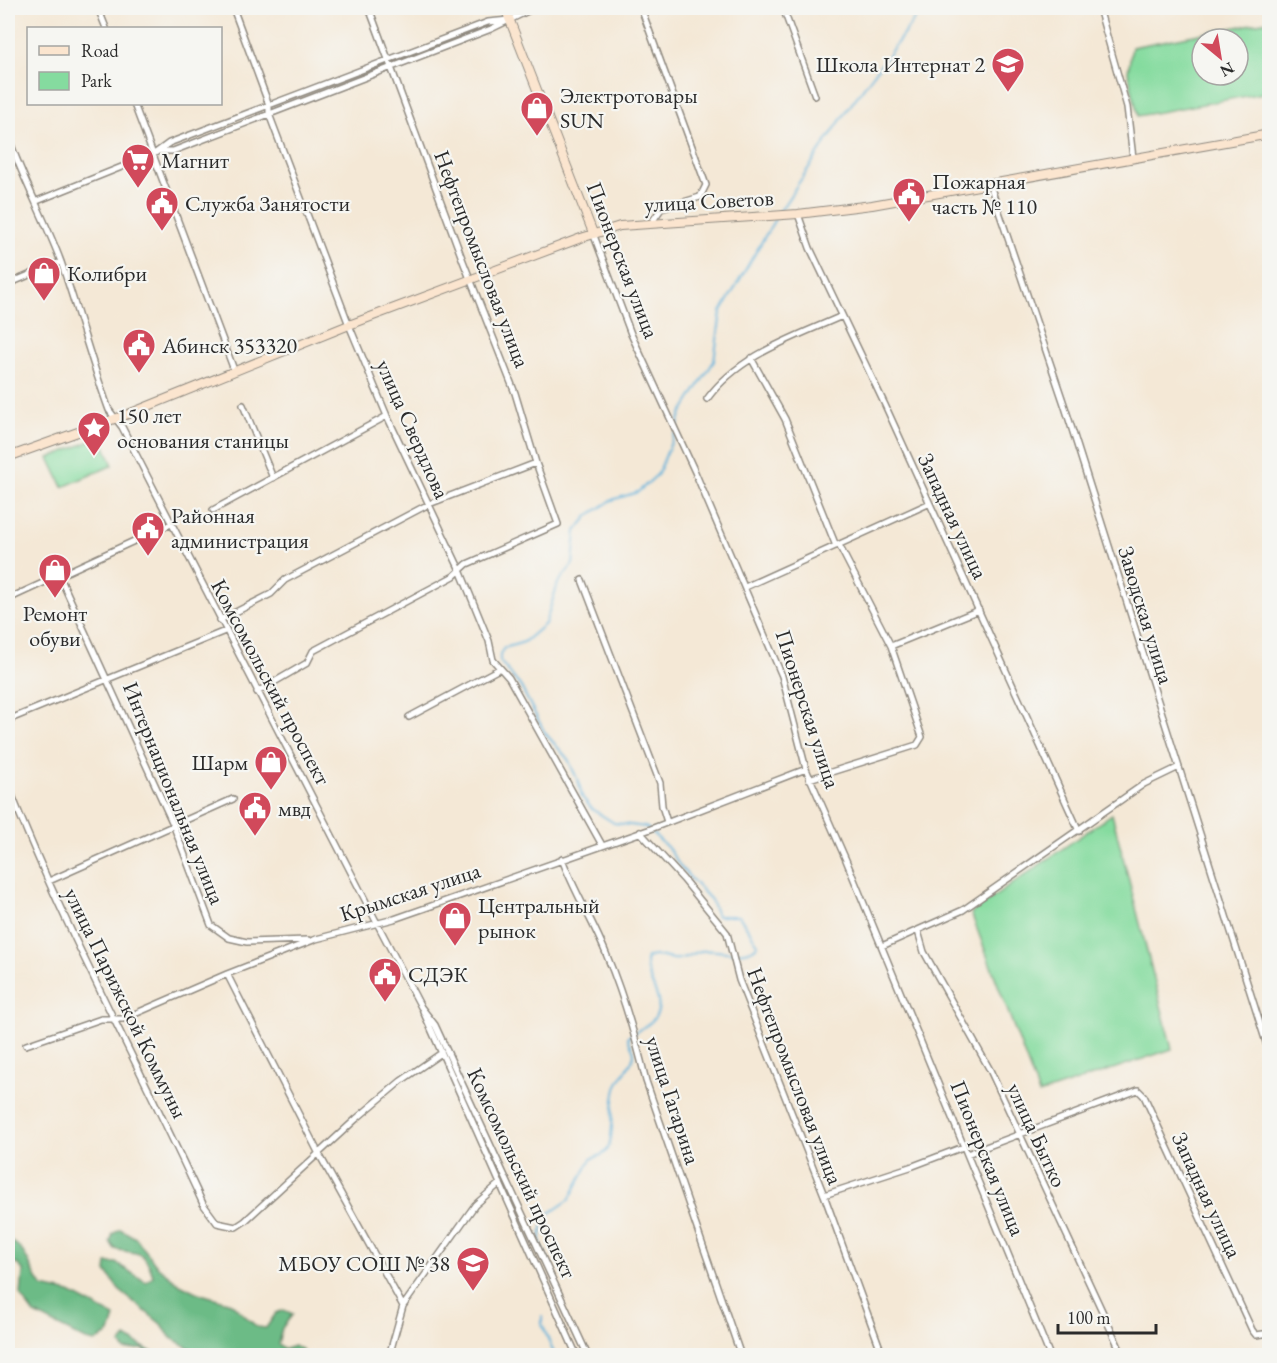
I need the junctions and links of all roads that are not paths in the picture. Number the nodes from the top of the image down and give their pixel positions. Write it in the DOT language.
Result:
graph roads {
  1 [pos="98,8"];
  2 [pos="233,8"];
  3 [pos="369,8"];
  4 [pos="505,8"];
  5 [pos="534,8"];
  6 [pos="640,8"];
  7 [pos="783,8"];
  8 [pos="1101,8"];
  9 [pos="509,20"];
  10 [pos="106,27"];
  11 [pos="388,59"];
  12 [pos="392,68"];
  13 [pos="815,96"];
  14 [pos="134,105"];
  15 [pos="268,105"];
  16 [pos="269,114"];
  17 [pos="1269,134"];
  18 [pos="8,136"];
  19 [pos="156,153"];
  20 [pos="1133,158"];
  21 [pos="990,185"];
  22 [pos="37,201"];
  23 [pos="798,214"];
  24 [pos="652,222"];
  25 [pos="593,233"];
  26 [pos="60,262"];
  27 [pos="471,281"];
  28 [pos="8,284"];
  29 [pos="842,316"];
  30 [pos="349,325"];
  31 [pos="751,358"];
  32 [pos="234,370"];
  33 [pos="706,399"];
  34 [pos="243,405"];
  35 [pos="387,416"];
  36 [pos="117,417"];
  37 [pos="8,458"];
  38 [pos="536,464"];
  39 [pos="273,477"];
  40 [pos="429,504"];
  41 [pos="928,504"];
  42 [pos="213,510"];
  43 [pos="171,525"];
  44 [pos="838,545"];
  45 [pos="460,570"];
  46 [pos="59,575"];
  47 [pos="582,580"];
  48 [pos="745,587"];
  49 [pos="8,599"];
  50 [pos="979,610"];
  51 [pos="220,620"];
  52 [pos="225,632"];
  53 [pos="891,646"];
  54 [pos="499,669"];
  55 [pos="110,681"];
  56 [pos="258,692"];
  57 [pos="409,717"];
  58 [pos="8,720"];
  59 [pos="1177,768"];
  60 [pos="806,769"];
  61 [pos="809,779"];
  62 [pos="8,785"];
  63 [pos="233,799"];
  64 [pos="667,822"];
  65 [pos="174,824"];
  66 [pos="1079,831"];
  67 [pos="640,832"];
  68 [pos="602,845"];
  69 [pos="562,860"];
  70 [pos="49,881"];
  71 [pos="378,925"];
  72 [pos="918,931"];
  73 [pos="316,939"];
  74 [pos="882,946"];
  75 [pos="227,974"];
  76 [pos="421,1006"];
  77 [pos="116,1019"];
  78 [pos="26,1045"];
  79 [pos="440,1054"];
  80 [pos="1269,1055"];
  81 [pos="1018,1135"];
  82 [pos="963,1147"];
  83 [pos="319,1154"];
  84 [pos="967,1154"];
  85 [pos="507,1180"];
  86 [pos="500,1184"];
  87 [pos="824,1195"];
  88 [pos="403,1306"];
  89 [pos="1269,1333"];
  90 [pos="389,1356"];
  91 [pos="577,1356"];
  92 [pos="588,1356"];
  93 [pos="741,1356"];
  94 [pos="883,1356"];
  95 [pos="1050,1356"];
  96 [pos="1123,1356"];
  1 -- 10 [label="street"];
  2 -- 15 [label="street, улица Свердлова"];
  3 -- 11 [label="street, Нефтепромысловая улица"];
  4 -- 9 [label="main road, Пионерская улица"];
  5 -- 9 [label="street"];
  6 -- 24 [label="street"];
  7 -- 13 [label="street"];
  8 -- 20 [label="street"];
  9 -- 11 [label="street"];
  9 -- 12 [label="street"];
  9 -- 25 [label="main road, Пионерская улица"];
  11 -- 12 [label="street, Нефтепромысловая улица"];
  11 -- 15 [label="street"];
  12 -- 16 [label="street"];
  12 -- 27 [label="street, Нефтепромысловая улица"];
  14 -- 19 [label="street"];
  15 -- 16 [label="street, улица Свердлова"];
  15 -- 19 [label="street"];
  16 -- 19 [label="street"];
  16 -- 30 [label="street, улица Свердлова"];
  17 -- 20 [label="main road, улица Советов"];
  18 -- 22 [label="street, Комсомольский проспект"];
  19 -- 22 [label="street"];
  19 -- 32 [label="street"];
  20 -- 21 [label="main road, улица Советов"];
  21 -- 23 [label="main road, улица Советов"];
  21 -- 59 [label="street, Заводская улица"];
  22 -- 26 [label="street, Комсомольский проспект"];
  23 -- 24 [label="main road, улица Советов"];
  23 -- 29 [label="street, Западная улица"];
  24 -- 25 [label="main road, улица Советов"];
  25 -- 27 [label="main road, улица Советов"];
  25 -- 48 [label="street, Пионерская улица"];
  26 -- 28 [label="street"];
  26 -- 36 [label="street, Комсомольский проспект"];
  27 -- 30 [label="main road, улица Советов"];
  27 -- 38 [label="street, Нефтепромысловая улица"];
  29 -- 31 [label="street"];
  29 -- 41 [label="street, Западная улица"];
  30 -- 32 [label="main road, улица Советов"];
  30 -- 35 [label="street, улица Свердлова"];
  31 -- 33 [label="street"];
  31 -- 44 [label="street"];
  32 -- 36 [label="main road, улица Советов"];
  34 -- 39 [label="street"];
  35 -- 39 [label="street"];
  35 -- 40 [label="street, улица Свердлова"];
  36 -- 37 [label="main road, улица Советов"];
  36 -- 43 [label="street, Комсомольский проспект"];
  38 -- 40 [label="street"];
  38 -- 45 [label="street, Нефтепромысловая улица"];
  39 -- 42 [label="street"];
  40 -- 45 [label="street, улица Свердлова"];
  40 -- 51 [label="street"];
  41 -- 44 [label="street"];
  41 -- 50 [label="street, Западная улица"];
  43 -- 46 [label="street"];
  43 -- 51 [label="street, Комсомольский проспект"];
  44 -- 48 [label="street"];
  44 -- 53 [label="street"];
  45 -- 54 [label="street, улица Свердлова"];
  45 -- 56 [label="street"];
  46 -- 49 [label="street"];
  46 -- 55 [label="street, Интернациональная улица"];
  47 -- 64 [label="street"];
  48 -- 60 [label="street, Пионерская улица"];
  50 -- 53 [label="street"];
  50 -- 66 [label="street, Западная улица"];
  51 -- 52 [label="street, Комсомольский проспект"];
  52 -- 55 [label="street"];
  52 -- 56 [label="street, Комсомольский проспект"];
  53 -- 61 [label="street"];
  54 -- 57 [label="street"];
  54 -- 68 [label="street, улица Свердлова"];
  55 -- 58 [label="street"];
  55 -- 65 [label="street, Интернациональная улица"];
  56 -- 71 [label="street, Комсомольский проспект"];
  59 -- 66 [label="street"];
  59 -- 80 [label="street, Заводская улица"];
  60 -- 61 [label="street, Пионерская улица"];
  60 -- 64 [label="street, Крымская улица"];
  61 -- 74 [label="street, Пионерская улица"];
  62 -- 70 [label="street, улица Парижской Коммуны"];
  63 -- 65 [label="street"];
  64 -- 67 [label="street, Крымская улица"];
  65 -- 70 [label="street"];
  65 -- 73 [label="street, Интернациональная улица"];
  66 -- 72 [label="street"];
  67 -- 68 [label="street, Крымская улица"];
  67 -- 87 [label="street, Нефтепромысловая улица"];
  68 -- 69 [label="street, Крымская улица"];
  69 -- 71 [label="street, Крымская улица"];
  69 -- 93 [label="street, улица Гагарина"];
  70 -- 77 [label="street, улица Парижской Коммуны"];
  71 -- 73 [label="street, Крымская улица"];
  71 -- 76 [label="street, Комсомольский проспект"];
  72 -- 74 [label="street"];
  72 -- 81 [label="street, улица Бытко"];
  73 -- 75 [label="street, Крымская улица"];
  74 -- 82 [label="street, Пионерская улица"];
  75 -- 77 [label="street, Крымская улица"];
  75 -- 83 [label="street"];
  76 -- 79 [label="street, Комсомольский проспект"];
  76 -- 85 [label="street, Комсомольский проспект"];
  77 -- 78 [label="street, Крымская улица"];
  77 -- 83 [label="street, улица Парижской Коммуны"];
  79 -- 83 [label="street"];
  79 -- 86 [label="street, Комсомольский проспект"];
  81 -- 84 [label="street"];
  81 -- 89 [label="street, Западная улица"];
  81 -- 96 [label="street, улица Бытко"];
  82 -- 84 [label="street, Пионерская улица"];
  82 -- 87 [label="street"];
  83 -- 88 [label="street"];
  84 -- 95 [label="street, Пионерская улица"];
  85 -- 86 [label="street"];
  85 -- 92 [label="street, Комсомольский проспект"];
  86 -- 88 [label="street"];
  86 -- 91 [label="street, Комсомольский проспект"];
  87 -- 94 [label="street, Нефтепромысловая улица"];
  88 -- 90 [label="street"];
}
